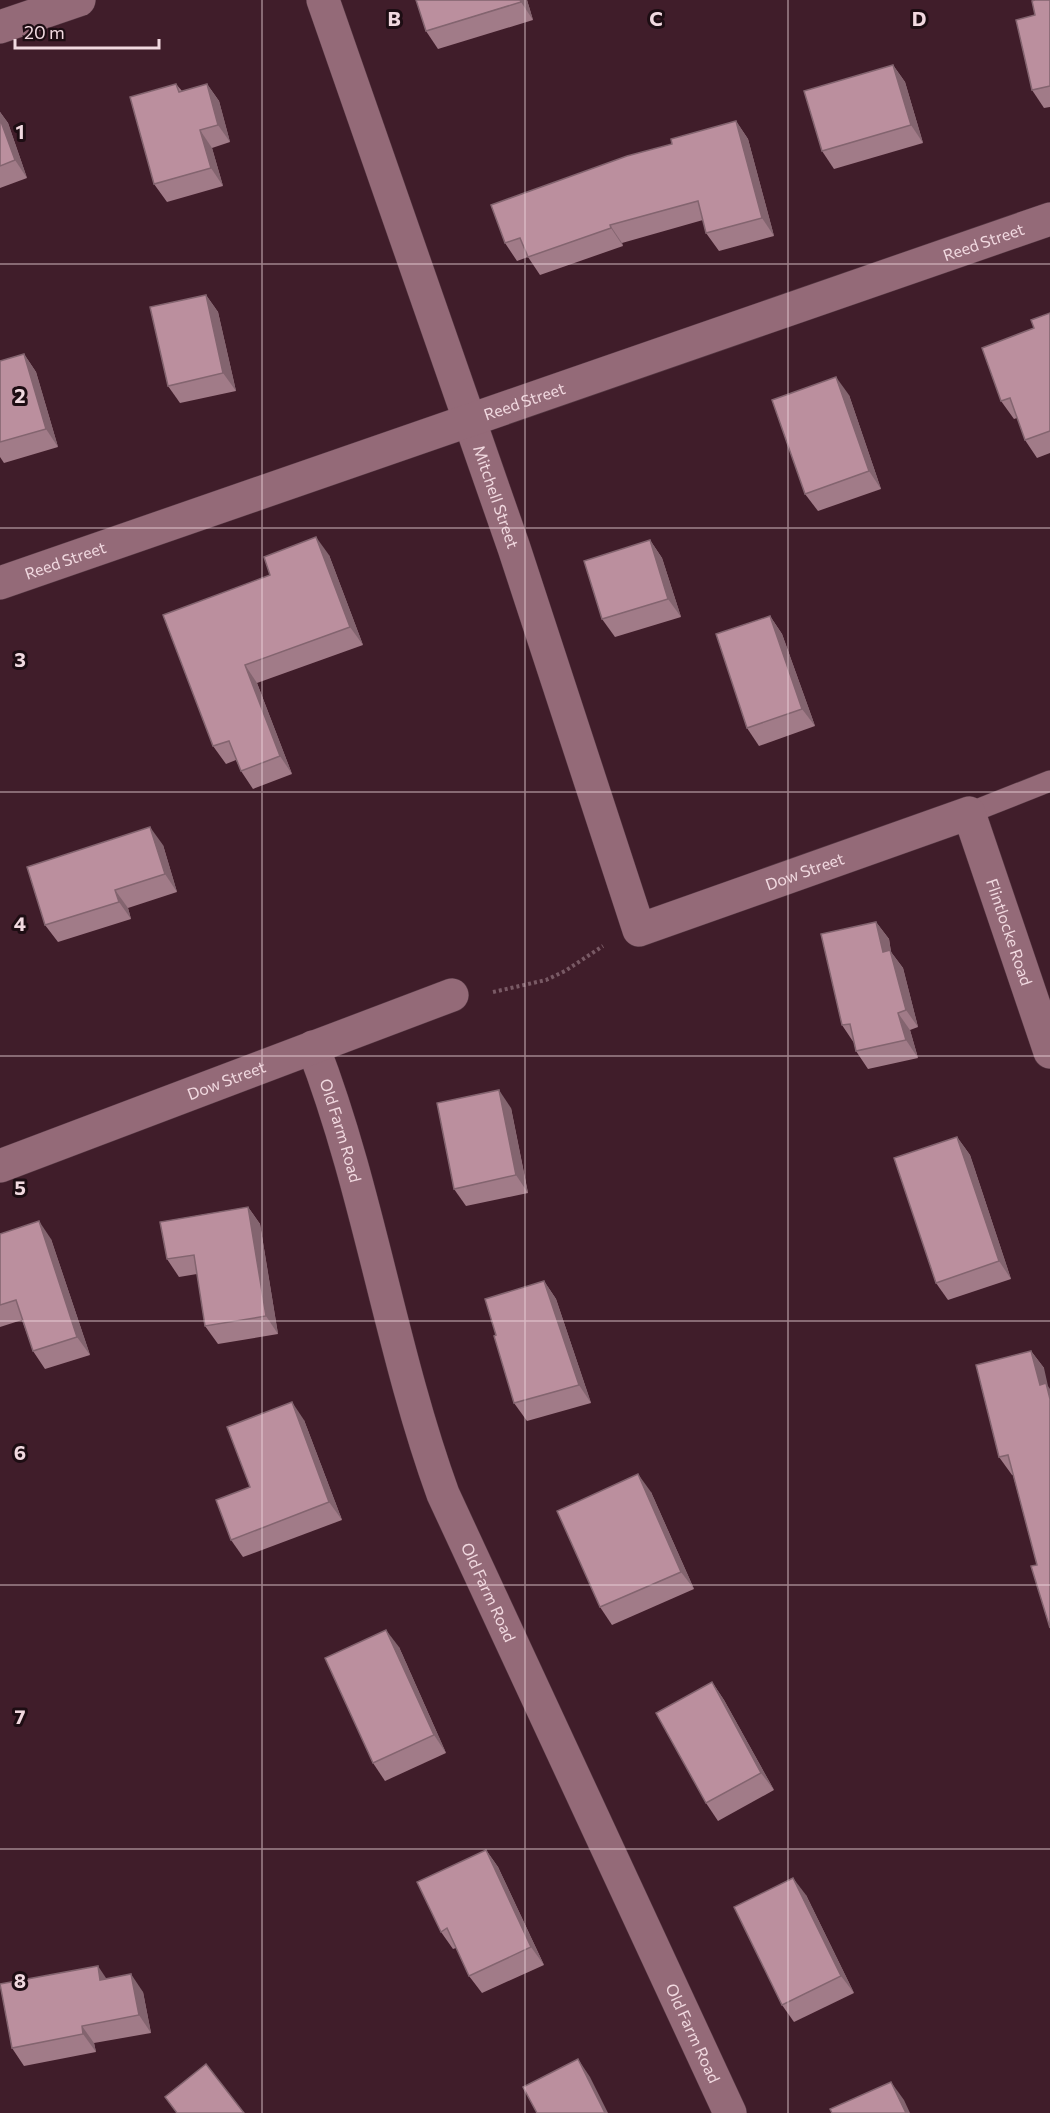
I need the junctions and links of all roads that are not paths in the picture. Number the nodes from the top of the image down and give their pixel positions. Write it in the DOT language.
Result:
graph roads {
  1 [pos="79,0"];
  2 [pos="323,0"];
  3 [pos="0,27"];
  4 [pos="1050,219"];
  5 [pos="468,420"];
  6 [pos="0,583"];
  7 [pos="1050,781"];
  8 [pos="969,813"];
  9 [pos="639,930"];
  10 [pos="452,994"];
  11 [pos="313,1047"];
  12 [pos="1050,1052"];
  13 [pos="0,1166"];
  14 [pos="730,2113"];
  1 -- 3 [label="street"];
  2 -- 5 [label="street, Mitchell Street"];
  4 -- 5 [label="street, Reed Street"];
  5 -- 6 [label="street, Reed Street"];
  5 -- 9 [label="street, Mitchell Street"];
  7 -- 8 [label="lane"];
  8 -- 9 [label="street, Dow Street"];
  8 -- 12 [label="street, Flintlocke Road"];
  10 -- 11 [label="street, Dow Street"];
  11 -- 13 [label="street, Dow Street"];
  11 -- 14 [label="street, Old Farm Road"];
}
